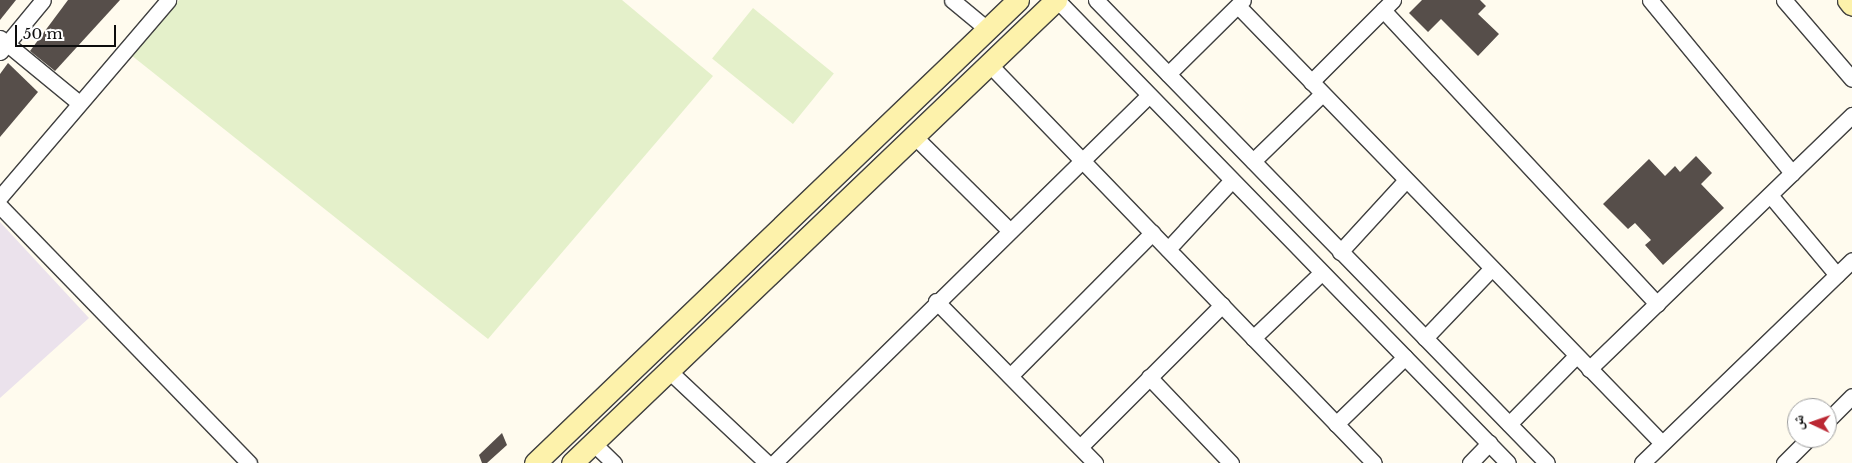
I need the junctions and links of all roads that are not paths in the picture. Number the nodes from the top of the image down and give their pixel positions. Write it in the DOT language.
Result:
graph roads {
  1 [pos="43,0"];
  2 [pos="168,0"];
  3 [pos="952,0"];
  4 [pos="1018,0"];
  5 [pos="1056,0"];
  6 [pos="1650,0"];
  7 [pos="1784,0"];
  8 [pos="1848,0"];
  9 [pos="1241,2"];
  10 [pos="1101,5"];
  11 [pos="1388,5"];
  12 [pos="1852,5"];
  13 [pos="987,29"];
  14 [pos="1086,30"];
  15 [pos="2,44"];
  16 [pos="988,64"];
  17 [pos="941,73"];
  18 [pos="1168,74"];
  19 [pos="1852,80"];
  20 [pos="1311,82"];
  21 [pos="958,92"];
  22 [pos="1149,94"];
  23 [pos="1322,94"];
  24 [pos="79,103"];
  25 [pos="1852,115"];
  26 [pos="913,135"];
  27 [pos="1082,160"];
  28 [pos="1252,161"];
  29 [pos="1792,173"];
  30 [pos="1232,180"];
  31 [pos="1405,181"];
  32 [pos="1770,194"];
  33 [pos="0,197"];
  34 [pos="0,206"];
  35 [pos="1010,231"];
  36 [pos="1152,233"];
  37 [pos="1168,249"];
  38 [pos="1340,252"];
  39 [pos="1852,260"];
  40 [pos="1491,269"];
  41 [pos="1322,272"];
  42 [pos="1837,275"];
  43 [pos="936,301"];
  44 [pos="1657,304"];
  45 [pos="1222,305"];
  46 [pos="1253,338"];
  47 [pos="1425,338"];
  48 [pos="1405,357"];
  49 [pos="1575,357"];
  50 [pos="1589,369"];
  51 [pos="668,370"];
  52 [pos="1010,376"];
  53 [pos="1149,377"];
  54 [pos="1852,396"];
  55 [pos="1837,411"];
  56 [pos="1336,424"];
  57 [pos="1509,424"];
  58 [pos="593,443"];
  59 [pos="1662,443"];
  60 [pos="1489,444"];
  61 [pos="1080,447"];
  62 [pos="1799,448"];
  63 [pos="249,463"];
  64 [pos="535,463"];
  65 [pos="572,463"];
  66 [pos="614,463"];
  67 [pos="767,463"];
  68 [pos="774,463"];
  69 [pos="1096,463"];
  70 [pos="1231,463"];
  71 [pos="1374,463"];
  72 [pos="1470,463"];
  73 [pos="1508,463"];
  74 [pos="1547,463"];
  75 [pos="1642,463"];
  76 [pos="1784,463"];
  1 -- 15 [label="street"];
  2 -- 24 [label="street"];
  3 -- 13 [label="street"];
  4 -- 13 [label="street"];
  5 -- 14 [label="street"];
  5 -- 16 [label="street"];
  6 -- 29 [label="street"];
  7 -- 19 [label="street"];
  8 -- 12 [label="street"];
  9 -- 18 [label="street"];
  9 -- 20 [label="street"];
  10 -- 14 [label="street"];
  10 -- 18 [label="street"];
  11 -- 20 [label="street"];
  11 -- 44 [label="street"];
  13 -- 17 [label="street"];
  14 -- 22 [label="street"];
  15 -- 24 [label="street"];
  16 -- 21 [label="street"];
  16 -- 27 [label="street"];
  17 -- 21 [label="street"];
  17 -- 64 [label="street"];
  18 -- 28 [label="street"];
  20 -- 23 [label="street"];
  21 -- 26 [label="street"];
  22 -- 27 [label="street"];
  22 -- 30 [label="street"];
  23 -- 28 [label="street"];
  23 -- 31 [label="street"];
  24 -- 33 [label="street"];
  25 -- 29 [label="street"];
  26 -- 35 [label="street"];
  26 -- 51 [label="street"];
  27 -- 35 [label="street"];
  27 -- 36 [label="street"];
  28 -- 38 [label="street"];
  29 -- 32 [label="street"];
  30 -- 37 [label="street"];
  30 -- 41 [label="street"];
  31 -- 38 [label="street"];
  31 -- 40 [label="street"];
  32 -- 42 [label="street"];
  32 -- 44 [label="street"];
  34 -- 63 [label="street"];
  35 -- 43 [label="street"];
  36 -- 37 [label="street"];
  36 -- 52 [label="street"];
  37 -- 45 [label="street"];
  38 -- 47 [label="street"];
  39 -- 42 [label="street"];
  40 -- 47 [label="street"];
  40 -- 49 [label="street"];
  41 -- 46 [label="street"];
  41 -- 48 [label="street"];
  42 -- 59 [label="street"];
  43 -- 52 [label="street"];
  43 -- 68 [label="street"];
  44 -- 50 [label="street"];
  45 -- 46 [label="street"];
  45 -- 53 [label="street"];
  46 -- 56 [label="street"];
  47 -- 57 [label="street"];
  48 -- 56 [label="street"];
  48 -- 60 [label="street"];
  49 -- 50 [label="street"];
  49 -- 57 [label="street"];
  50 -- 59 [label="street"];
  51 -- 58 [label="street"];
  51 -- 67 [label="street"];
  52 -- 61 [label="street"];
  53 -- 61 [label="street"];
  53 -- 70 [label="street"];
  54 -- 55 [label="street"];
  56 -- 71 [label="street"];
  57 -- 74 [label="street"];
  58 -- 65 [label="street"];
  58 -- 66 [label="street"];
  59 -- 75 [label="street"];
  60 -- 72 [label="street"];
  60 -- 73 [label="street"];
  61 -- 69 [label="street"];
  62 -- 76 [label="street"];
}
